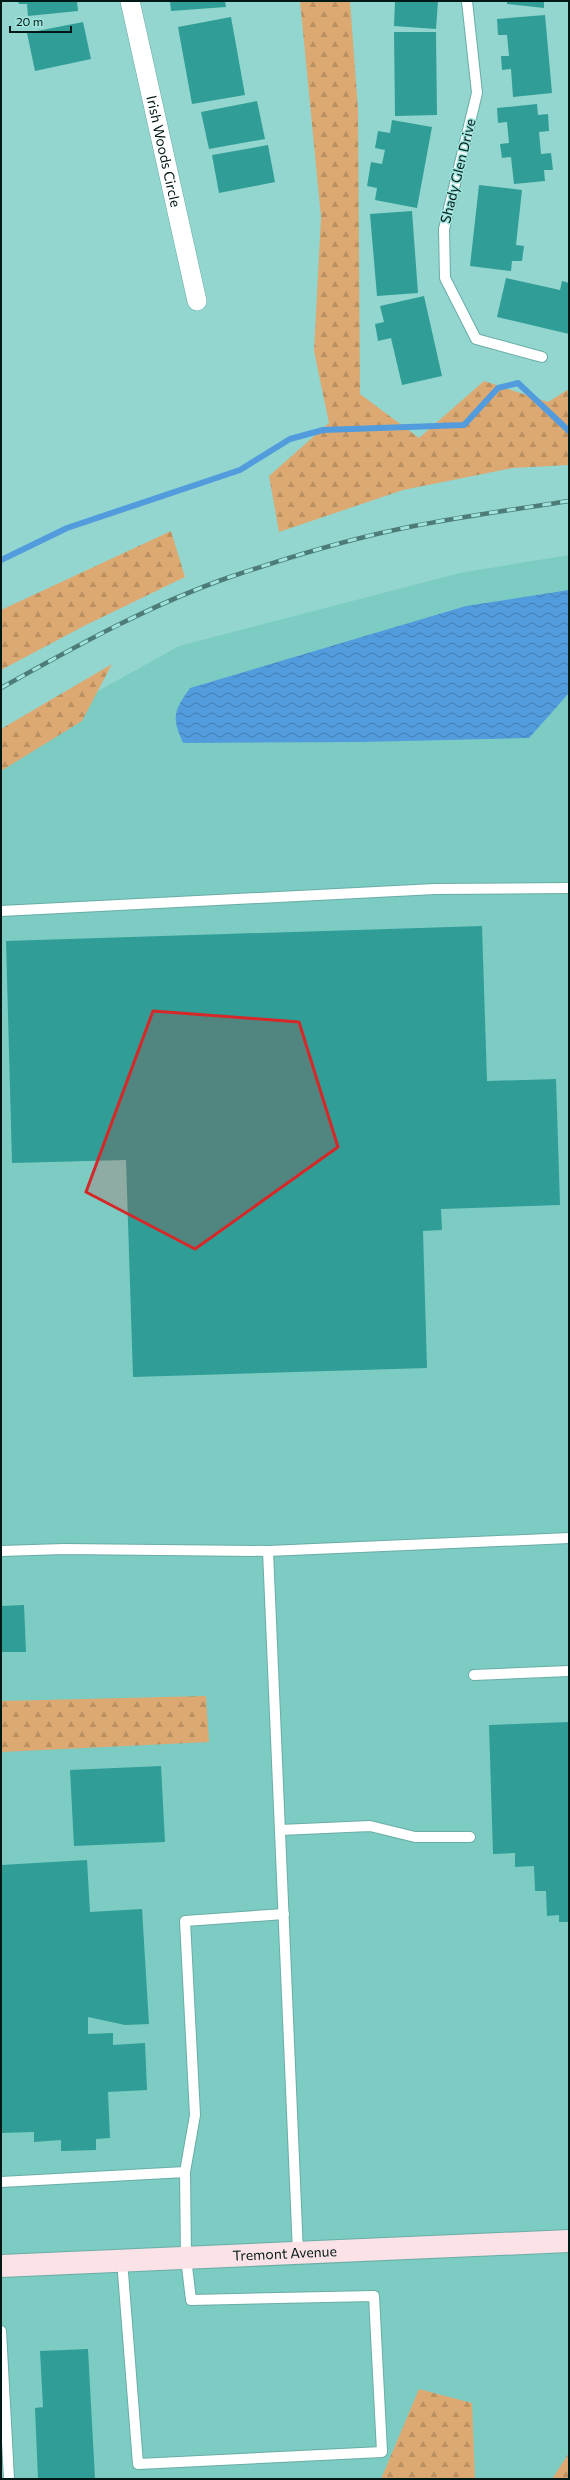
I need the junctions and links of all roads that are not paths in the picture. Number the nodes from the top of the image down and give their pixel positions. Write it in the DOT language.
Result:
graph roads {
  1 [pos="130,1"];
  2 [pos="468,1"];
  3 [pos="197,301"];
  4 [pos="542,357"];
  5 [pos="569,888"];
  6 [pos="1,911"];
  7 [pos="569,1538"];
  8 [pos="1,1551"];
  9 [pos="268,1551"];
  10 [pos="569,1671"];
  11 [pos="474,1674"];
  12 [pos="280,1830"];
  13 [pos="470,1836"];
  14 [pos="284,1914"];
  15 [pos="185,2172"];
  16 [pos="1,2182"];
  17 [pos="569,2241"];
  18 [pos="298,2253"];
  19 [pos="186,2258"];
  20 [pos="122,2260"];
  21 [pos="1,2266"];
  22 [pos="1,2331"];
  23 [pos="9,2479"];
  1 -- 3 [label="street, Irish Woods Circle"];
  2 -- 4 [label="lane, Shady Glen Drive"];
  5 -- 6 [label="lane"];
  7 -- 9 [label="lane"];
  8 -- 9 [label="lane"];
  9 -- 12 [label="lane"];
  10 -- 11 [label="lane"];
  12 -- 13 [label="lane"];
  12 -- 14 [label="lane"];
  14 -- 15 [label="lane"];
  14 -- 18 [label="lane"];
  15 -- 16 [label="lane"];
  15 -- 19 [label="lane"];
  17 -- 18 [label="street, Tremont Avenue"];
  18 -- 19 [label="street, Tremont Avenue"];
  19 -- 20 [label="street, Tremont Avenue"];
  19 -- 20 [label="lane"];
  20 -- 21 [label="street, Tremont Avenue"];
  22 -- 23 [label="lane"];
}
